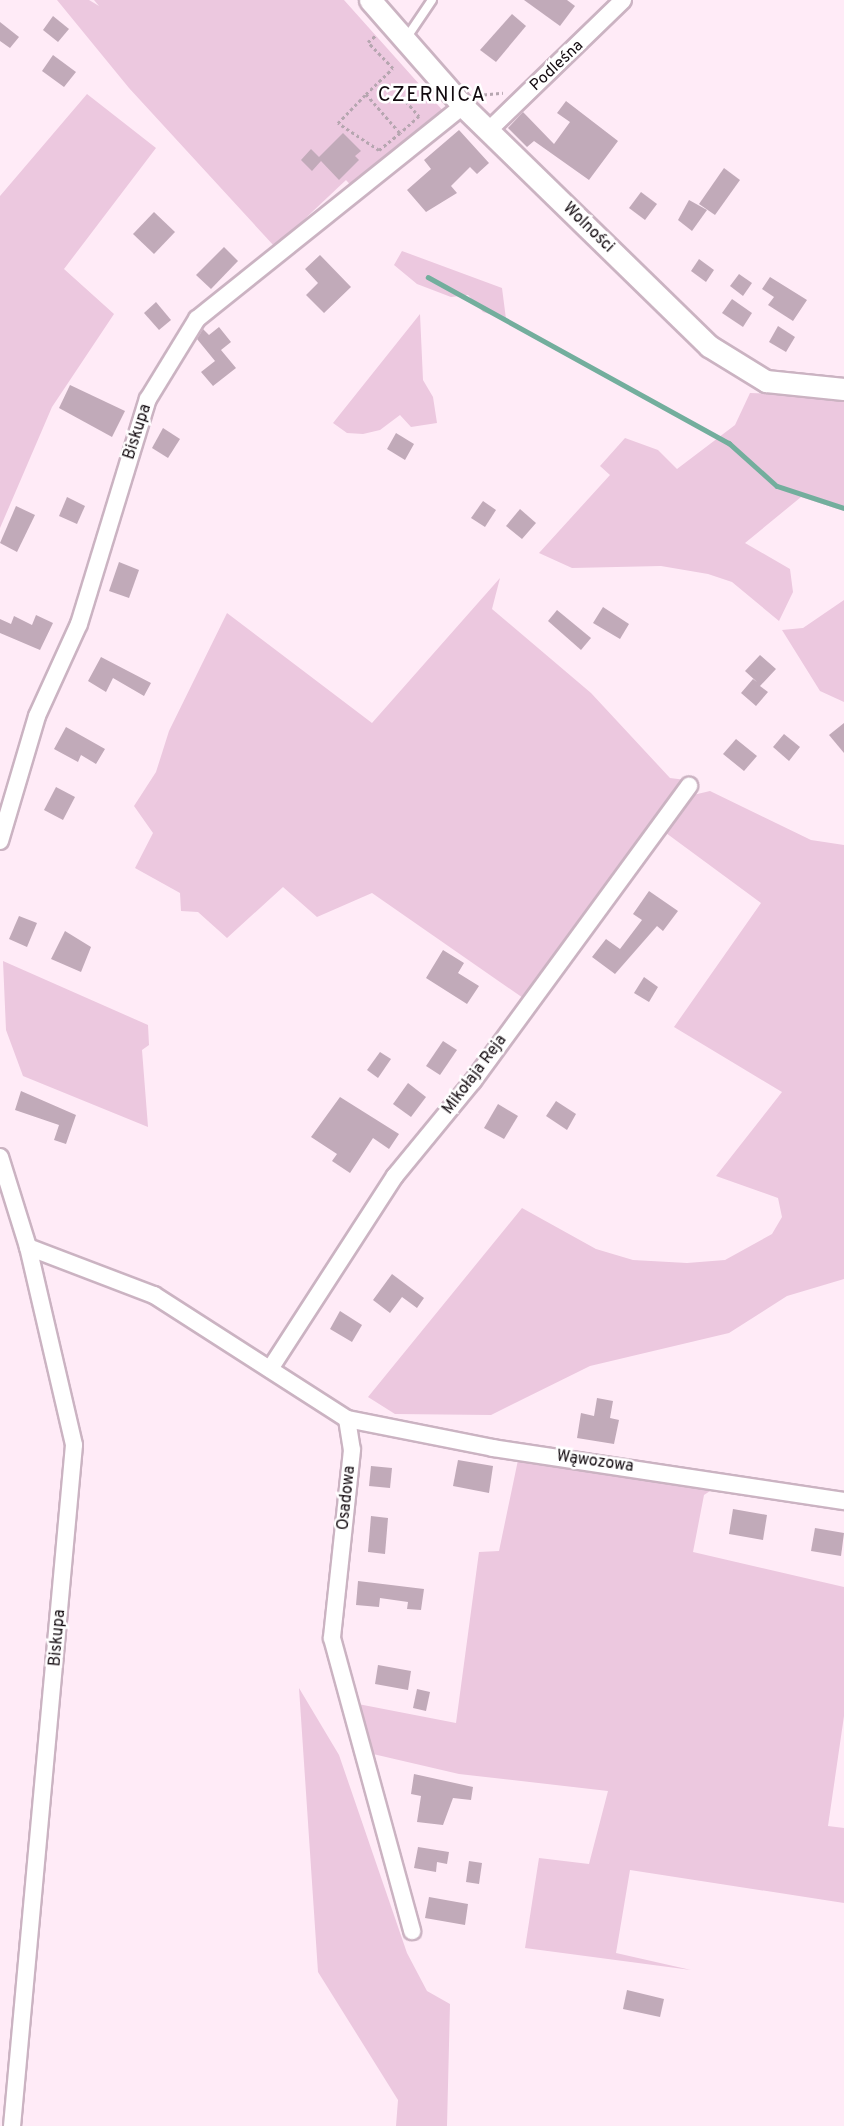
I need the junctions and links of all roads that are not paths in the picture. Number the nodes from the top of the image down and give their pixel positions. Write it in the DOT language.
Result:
graph roads {
  1 [pos="370,0"];
  2 [pos="432,0"];
  3 [pos="623,0"];
  4 [pos="405,40"];
  5 [pos="459,101"];
  6 [pos="488,131"];
  7 [pos="844,389"];
  8 [pos="689,786"];
  9 [pos="0,841"];
  10 [pos="0,1157"];
  11 [pos="28,1247"];
  12 [pos="270,1370"];
  13 [pos="347,1419"];
  14 [pos="844,1501"];
  15 [pos="412,1931"];
  16 [pos="12,2126"];
  1 -- 4 [label="street, Wolności"];
  2 -- 4 [label="lane"];
  3 -- 6 [label="street, Podleśna"];
  4 -- 5 [label="street, Wolności"];
  5 -- 6 [label="street, Wolności"];
  5 -- 9 [label="street, Biskupa"];
  6 -- 7 [label="street, Wolności"];
  8 -- 12 [label="street, Mikołaja Reja"];
  10 -- 11 [label="street, Biskupa"];
  11 -- 12 [label="street"];
  11 -- 16 [label="street, Biskupa"];
  12 -- 13 [label="street"];
  13 -- 14 [label="street, Wąwozowa"];
  13 -- 15 [label="street, Osadowa"];
}
